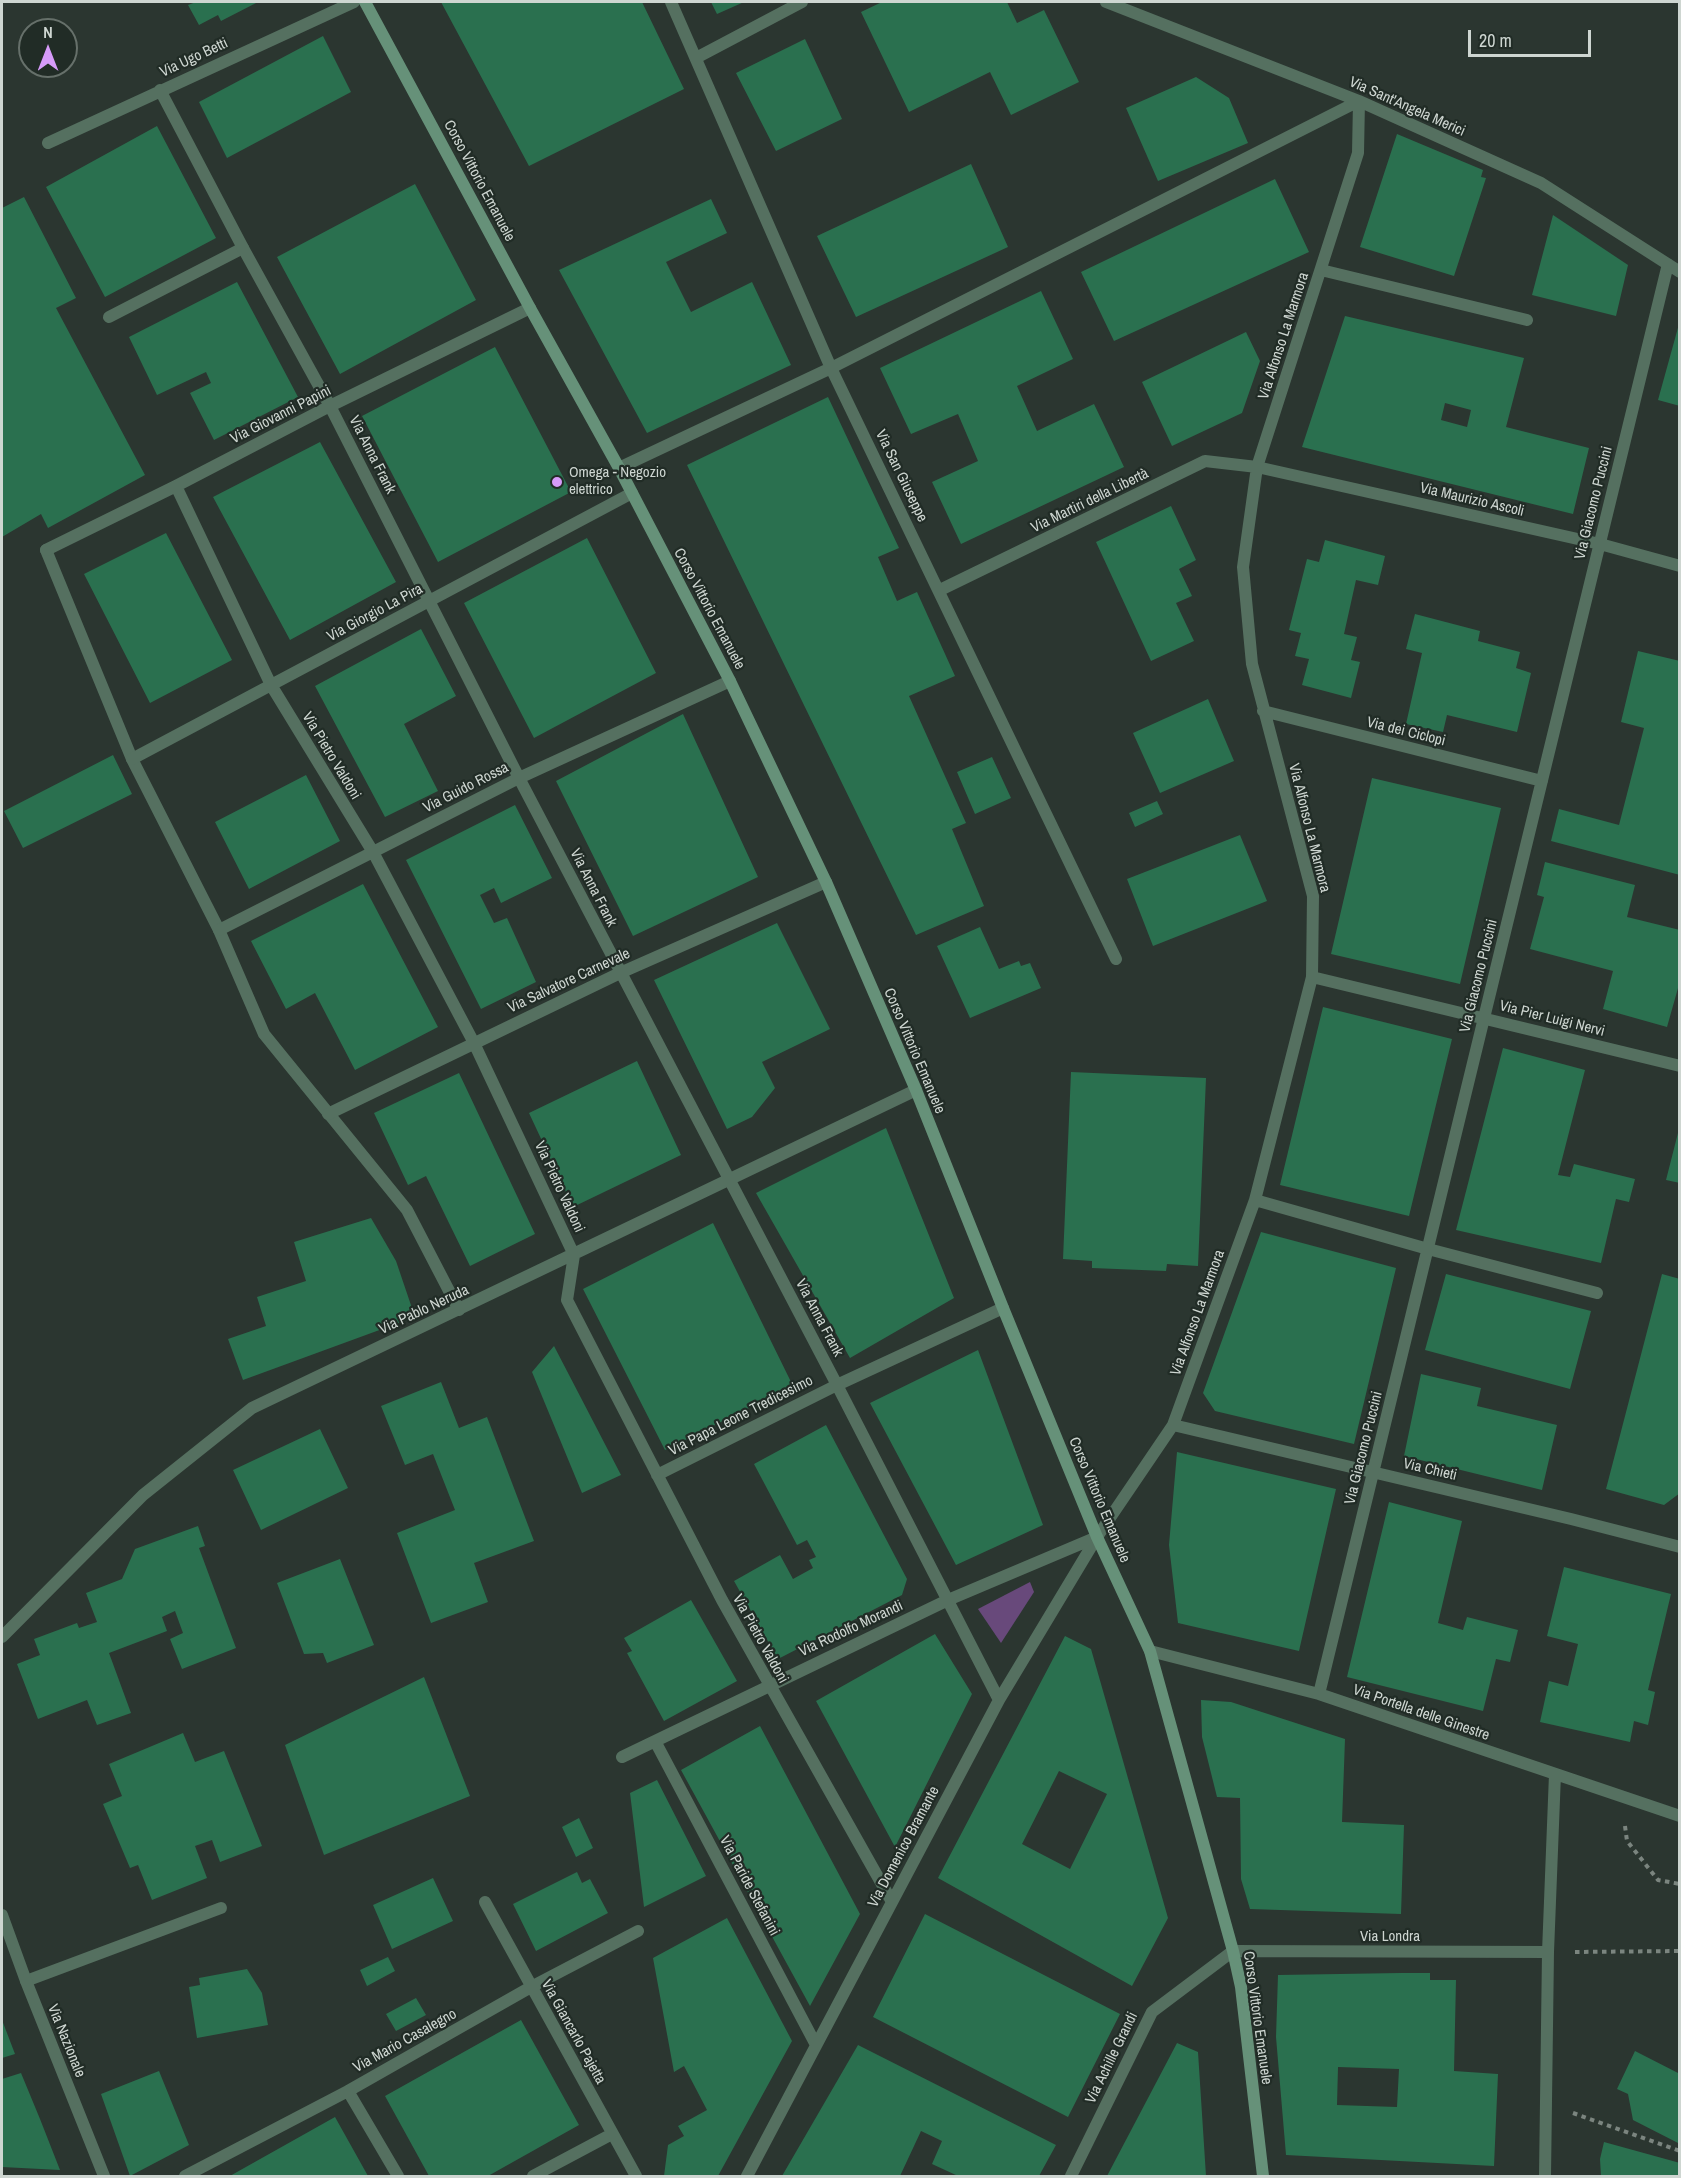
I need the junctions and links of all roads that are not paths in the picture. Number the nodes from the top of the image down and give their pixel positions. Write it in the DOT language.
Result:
graph roads {
  1 [pos="354,2"];
  2 [pos="365,2"];
  3 [pos="671,2"];
  4 [pos="802,2"];
  5 [pos="1106,2"];
  6 [pos="696,58"];
  7 [pos="160,90"];
  8 [pos="1359,101"];
  9 [pos="48,143"];
  10 [pos="243,248"];
  11 [pos="1668,264"];
  12 [pos="1322,270"];
  13 [pos="1680,272"];
  14 [pos="530,308"];
  15 [pos="109,316"];
  16 [pos="1527,320"];
  17 [pos="831,368"];
  18 [pos="330,406"];
  19 [pos="1257,467"];
  20 [pos="619,468"];
  21 [pos="176,486"];
  22 [pos="632,493"];
  23 [pos="1600,544"];
  24 [pos="1680,566"];
  25 [pos="940,590"];
  26 [pos="430,601"];
  27 [pos="730,681"];
  28 [pos="271,686"];
  29 [pos="1263,711"];
  30 [pos="132,759"];
  31 [pos="519,778"];
  32 [pos="1542,781"];
  33 [pos="373,852"];
  34 [pos="826,882"];
  35 [pos="219,930"];
  36 [pos="1116,958"];
  37 [pos="620,973"];
  38 [pos="1312,977"];
  39 [pos="1485,1018"];
  40 [pos="474,1043"];
  41 [pos="1680,1066"];
  42 [pos="916,1090"];
  43 [pos="328,1114"];
  44 [pos="728,1180"];
  45 [pos="1255,1200"];
  46 [pos="1428,1249"];
  47 [pos="574,1255"];
  48 [pos="1598,1293"];
  49 [pos="1003,1308"];
  50 [pos="459,1310"];
  51 [pos="837,1385"];
  52 [pos="1173,1425"];
  53 [pos="1374,1472"];
  54 [pos="657,1475"];
  55 [pos="1097,1537"];
  56 [pos="1680,1547"];
  57 [pos="948,1600"];
  58 [pos="2,1637"];
  59 [pos="1150,1651"];
  60 [pos="768,1685"];
  61 [pos="1319,1694"];
  62 [pos="999,1700"];
  63 [pos="655,1741"];
  64 [pos="622,1757"];
  65 [pos="1555,1774"];
  66 [pos="1680,1816"];
  67 [pos="485,1902"];
  68 [pos="892,1902"];
  69 [pos="221,1908"];
  70 [pos="2,1915"];
  71 [pos="638,1931"];
  72 [pos="1233,1951"];
  73 [pos="1548,1952"];
  74 [pos="26,1981"];
  75 [pos="531,1987"];
  76 [pos="816,2045"];
  77 [pos="348,2091"];
  78 [pos="612,2134"];
  79 [pos="104,2176"];
  80 [pos="185,2176"];
  81 [pos="398,2176"];
  82 [pos="533,2176"];
  83 [pos="636,2176"];
  84 [pos="747,2176"];
  85 [pos="1071,2176"];
  86 [pos="1263,2176"];
  87 [pos="1545,2176"];
  1 -- 7 [label="street, Via Ugo Betti"];
  2 -- 14 [label="main road, Corso Vittorio Emanuele"];
  3 -- 6 [label="street, Via San Giuseppe"];
  4 -- 6 [label="street"];
  5 -- 8 [label="street, Via Sant'Angela Merici"];
  6 -- 17 [label="street, Via San Giuseppe"];
  7 -- 9 [label="street, Via Ugo Betti"];
  7 -- 10 [label="street, Via Anna Frank"];
  8 -- 11 [label="street, Via Sant'Angela Merici"];
  8 -- 12 [label="street, Via Alfonso La Marmora"];
  8 -- 17 [label="street"];
  10 -- 15 [label="street"];
  10 -- 18 [label="street, Via Anna Frank"];
  11 -- 13 [label="street, Via Sant'Angela Merici"];
  11 -- 23 [label="street, Via Giacomo Puccini"];
  12 -- 16 [label="street"];
  12 -- 19 [label="street, Via Alfonso La Marmora"];
  14 -- 18 [label="street, Via Giovanni Papini"];
  14 -- 20 [label="main road, Corso Vittorio Emanuele"];
  17 -- 20 [label="street"];
  17 -- 25 [label="street, Via San Giuseppe"];
  18 -- 21 [label="street, Via Giovanni Papini"];
  18 -- 26 [label="street, Via Anna Frank"];
  19 -- 23 [label="street, Via Maurizio Ascoli"];
  19 -- 25 [label="street, Via Martiri della Libertà"];
  19 -- 29 [label="street, Via Alfonso La Marmora"];
  20 -- 22 [label="main road, Corso Vittorio Emanuele"];
  21 -- 28 [label="street, Via Pietro Valdoni"];
  21 -- 30 [label="street, Via Giovanni Papini"];
  22 -- 26 [label="street, Via Giorgio La Pira"];
  22 -- 27 [label="main road, Corso Vittorio Emanuele"];
  23 -- 24 [label="street, Via Maurizio Ascoli"];
  23 -- 32 [label="street, Via Giacomo Puccini"];
  25 -- 36 [label="street, Via San Giuseppe"];
  26 -- 28 [label="street, Via Giorgio La Pira"];
  26 -- 31 [label="street, Via Anna Frank"];
  27 -- 31 [label="street, Via Guido Rossa"];
  27 -- 34 [label="main road, Corso Vittorio Emanuele"];
  28 -- 30 [label="street, Via Giorgio La Pira"];
  28 -- 33 [label="street, Via Pietro Valdoni"];
  29 -- 32 [label="street, Via dei Ciclopi"];
  29 -- 38 [label="street, Via Alfonso La Marmora"];
  30 -- 35 [label="street"];
  31 -- 33 [label="street, Via Guido Rossa"];
  31 -- 37 [label="street, Via Anna Frank"];
  32 -- 39 [label="street, Via Giacomo Puccini"];
  33 -- 35 [label="street, Via Guido Rossa"];
  33 -- 40 [label="street, Via Pietro Valdoni"];
  34 -- 37 [label="street, Via Salvatore Carnevale"];
  34 -- 42 [label="main road, Corso Vittorio Emanuele"];
  35 -- 43 [label="street"];
  37 -- 40 [label="street, Via Salvatore Carnevale"];
  37 -- 44 [label="street, Via Anna Frank"];
  38 -- 39 [label="street, Via Pier Luigi Nervi"];
  38 -- 45 [label="street, Via Alfonso La Marmora"];
  39 -- 41 [label="street, Via Pier Luigi Nervi"];
  39 -- 46 [label="street, Via Giacomo Puccini"];
  40 -- 43 [label="street, Via Salvatore Carnevale"];
  40 -- 47 [label="street, Via Pietro Valdoni"];
  42 -- 44 [label="street, Via Pablo Neruda"];
  42 -- 49 [label="main road, Corso Vittorio Emanuele"];
  43 -- 50 [label="street"];
  44 -- 47 [label="street, Via Pablo Neruda"];
  44 -- 51 [label="street, Via Anna Frank"];
  45 -- 46 [label="street"];
  45 -- 52 [label="street, Via Alfonso La Marmora"];
  46 -- 48 [label="street"];
  46 -- 53 [label="street, Via Giacomo Puccini"];
  47 -- 50 [label="street, Via Pablo Neruda"];
  47 -- 54 [label="street, Via Pietro Valdoni"];
  49 -- 51 [label="street, Via Papa Leone Tredicesimo"];
  49 -- 55 [label="main road, Corso Vittorio Emanuele"];
  50 -- 58 [label="street, Via Pablo Neruda"];
  51 -- 54 [label="street, Via Papa Leone Tredicesimo"];
  51 -- 57 [label="street, Via Anna Frank"];
  52 -- 53 [label="street, Via Chieti"];
  52 -- 55 [label="street, Via Alfonso La Marmora"];
  53 -- 56 [label="street, Via Chieti"];
  53 -- 61 [label="street, Via Giacomo Puccini"];
  54 -- 60 [label="street, Via Pietro Valdoni"];
  55 -- 57 [label="street, Via Rodolfo Morandi"];
  55 -- 59 [label="main road, Corso Vittorio Emanuele"];
  55 -- 62 [label="street, Via Domenico Bramante"];
  57 -- 60 [label="street, Via Rodolfo Morandi"];
  57 -- 62 [label="street, Via Anna Frank"];
  59 -- 61 [label="street, Via Portella delle Ginestre"];
  59 -- 72 [label="main road, Corso Vittorio Emanuele"];
  60 -- 63 [label="street, Via Rodolfo Morandi"];
  60 -- 68 [label="street, Via Pietro Valdoni"];
  61 -- 65 [label="street, Via Portella delle Ginestre"];
  62 -- 68 [label="street, Via Domenico Bramante"];
  63 -- 64 [label="street, Via Rodolfo Morandi"];
  63 -- 76 [label="street, Via Paride Stefanini"];
  65 -- 66 [label="street, Via Portella delle Ginestre"];
  65 -- 73 [label="street"];
  67 -- 75 [label="street, Via Giancarlo Pajetta"];
  68 -- 76 [label="street, Via Domenico Bramante"];
  69 -- 74 [label="street"];
  70 -- 74 [label="street, Via Nazionale"];
  71 -- 75 [label="street, Via Mario Casalegno"];
  72 -- 73 [label="street, Via Londra"];
  72 -- 85 [label="street, Via Achille Grandi"];
  72 -- 86 [label="main road, Corso Vittorio Emanuele"];
  73 -- 87 [label="street"];
  74 -- 79 [label="street, Via Nazionale"];
  75 -- 77 [label="street, Via Mario Casalegno"];
  75 -- 78 [label="street, Via Giancarlo Pajetta"];
  76 -- 84 [label="street, Via Domenico Bramante"];
  77 -- 80 [label="street, Via Mario Casalegno"];
  77 -- 81 [label="street"];
  78 -- 82 [label="street"];
  78 -- 83 [label="street, Via Giancarlo Pajetta"];
}
